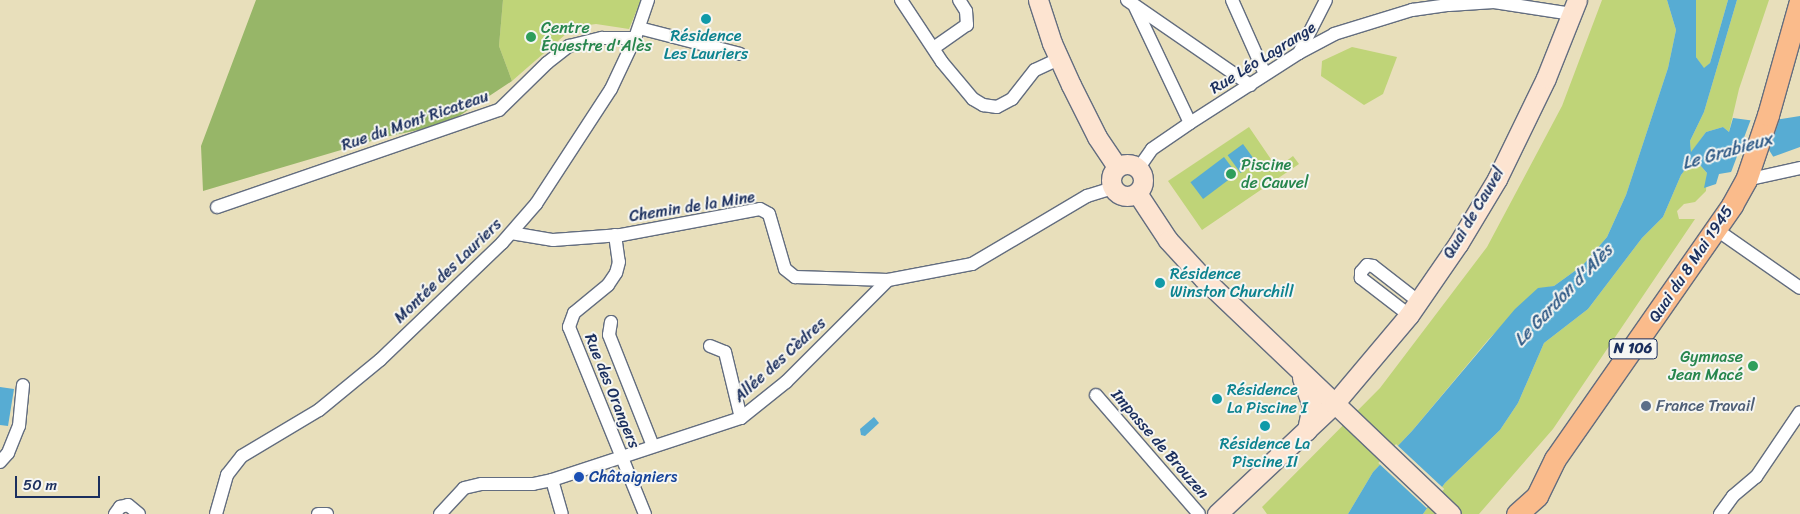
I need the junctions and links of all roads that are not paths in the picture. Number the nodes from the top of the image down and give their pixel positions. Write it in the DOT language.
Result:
graph roads {
  1 [pos="648,0"];
  2 [pos="901,0"];
  3 [pos="960,0"];
  4 [pos="1038,0"];
  5 [pos="1232,0"];
  6 [pos="1326,0"];
  7 [pos="1800,1"];
  8 [pos="1131,2"];
  9 [pos="1574,7"];
  10 [pos="637,33"];
  11 [pos="935,47"];
  12 [pos="1299,52"];
  13 [pos="740,54"];
  14 [pos="1059,59"];
  15 [pos="1266,74"];
  16 [pos="1250,85"];
  17 [pos="1190,123"];
  18 [pos="1117,167"];
  19 [pos="1800,168"];
  20 [pos="1138,169"];
  21 [pos="1748,175"];
  22 [pos="1113,188"];
  23 [pos="1137,193"];
  24 [pos="217,208"];
  25 [pos="1717,230"];
  26 [pos="511,233"];
  27 [pos="615,235"];
  28 [pos="888,280"];
  29 [pos="1800,288"];
  30 [pos="610,322"];
  31 [pos="710,346"];
  32 [pos="1295,366"];
  33 [pos="22,385"];
  34 [pos="1096,395"];
  35 [pos="1338,408"];
  36 [pos="1800,412"];
  37 [pos="741,418"];
  38 [pos="1307,430"];
  39 [pos="653,446"];
  40 [pos="621,456"];
  41 [pos="0,462"];
  42 [pos="552,480"];
  43 [pos="115,514"];
  44 [pos="139,514"];
  45 [pos="216,514"];
  46 [pos="318,514"];
  47 [pos="327,514"];
  48 [pos="442,514"];
  49 [pos="562,514"];
  50 [pos="645,514"];
  51 [pos="1199,514"];
  52 [pos="1217,514"];
  53 [pos="1451,514"];
  54 [pos="1517,514"];
  55 [pos="1720,514"];
  1 -- 10 [label="street, Montée des Lauriers"];
  2 -- 11 [label="street"];
  3 -- 11 [label="street"];
  4 -- 14 [label="main road"];
  5 -- 15 [label="street"];
  6 -- 12 [label="street"];
  7 -- 21 [label="main road, N 106"];
  8 -- 16 [label="street"];
  8 -- 17 [label="street"];
  9 -- 12 [label="street, Rue Léo Lagrange"];
  9 -- 35 [label="main road, Quai de Cauvel"];
  10 -- 13 [label="street, Rue du Mont Ricateau"];
  10 -- 24 [label="street, Rue du Mont Ricateau"];
  10 -- 26 [label="street, Montée des Lauriers"];
  11 -- 14 [label="street"];
  12 -- 15 [label="street, Rue Léo Lagrange"];
  14 -- 18 [label="main road"];
  15 -- 16 [label="street, Rue Léo Lagrange"];
  16 -- 17 [label="street, Rue Léo Lagrange"];
  17 -- 20 [label="street, Rue Léo Lagrange"];
  18 -- 20 [label="main road"];
  18 -- 22 [label="main road"];
  19 -- 21 [label="street"];
  20 -- 23 [label="main road"];
  21 -- 25 [label="main road, Quai du 8 Mai 1945 / N 106"];
  22 -- 23 [label="main road"];
  22 -- 28 [label="street, Chemin de la Mine"];
  23 -- 32 [label="main road"];
  25 -- 29 [label="street"];
  25 -- 54 [label="main road, Quai du 8 Mai 1945 / N 106"];
  26 -- 27 [label="street, Chemin de la Mine"];
  26 -- 45 [label="street, Montée des Lauriers"];
  27 -- 28 [label="street, Chemin de la Mine"];
  27 -- 40 [label="street, Rue des Orangers"];
  28 -- 37 [label="street, Allée des Cèdres"];
  30 -- 39 [label="street"];
  31 -- 37 [label="street"];
  32 -- 35 [label="main road"];
  32 -- 38 [label="main road"];
  33 -- 41 [label="street"];
  34 -- 51 [label="street, Impasse de Brouzen"];
  35 -- 38 [label="main road, Quai de Cauvel"];
  35 -- 53 [label="main road"];
  36 -- 55 [label="street"];
  37 -- 39 [label="street, Allée des Cèdres"];
  38 -- 52 [label="main road, Quai de Cauvel"];
  39 -- 40 [label="street, Allée des Cèdres"];
  40 -- 42 [label="street, Allée des Cèdres"];
  40 -- 50 [label="street, Rue des Orangers"];
  42 -- 48 [label="street, Allée des Cèdres"];
  42 -- 49 [label="street"];
  43 -- 44 [label="street"];
  46 -- 47 [label="street"];
}
